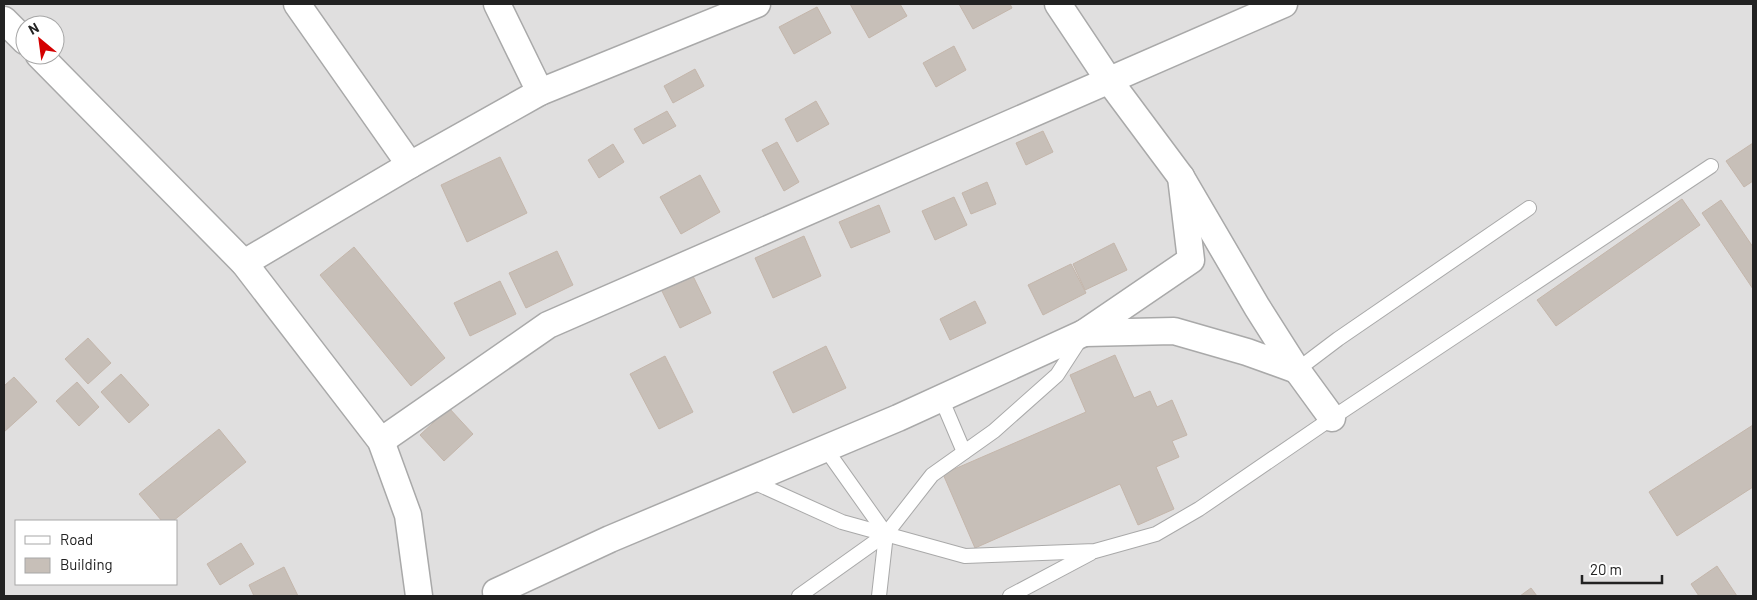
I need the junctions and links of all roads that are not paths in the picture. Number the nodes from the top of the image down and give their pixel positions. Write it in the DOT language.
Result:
graph roads {
  1 [pos="297,4"];
  2 [pos="497,4"];
  3 [pos="757,4"];
  4 [pos="1058,4"];
  5 [pos="1284,4"];
  6 [pos="4,20"];
  7 [pos="15,31"];
  8 [pos="49,65"];
  9 [pos="1108,80"];
  10 [pos="540,92"];
  11 [pos="410,165"];
  12 [pos="1711,166"];
  13 [pos="1181,177"];
  14 [pos="1528,208"];
  15 [pos="244,263"];
  16 [pos="1084,333"];
  17 [pos="1297,370"];
  18 [pos="940,398"];
  19 [pos="1332,418"];
  20 [pos="381,441"];
  21 [pos="825,448"];
  22 [pos="964,452"];
  23 [pos="749,480"];
  24 [pos="886,534"];
  25 [pos="1095,551"];
  26 [pos="493,595"];
  27 [pos="418,596"];
  28 [pos="799,596"];
  29 [pos="879,596"];
  30 [pos="1010,596"];
  1 -- 11 [label="street"];
  2 -- 10 [label="street"];
  3 -- 10 [label="street"];
  4 -- 9 [label="street"];
  5 -- 9 [label="street"];
  6 -- 7 [label="street"];
  8 -- 15 [label="street"];
  9 -- 13 [label="street"];
  9 -- 20 [label="street"];
  10 -- 11 [label="street"];
  11 -- 15 [label="street"];
  12 -- 19 [label="lane"];
  13 -- 16 [label="street"];
  13 -- 17 [label="street"];
  14 -- 17 [label="lane"];
  15 -- 20 [label="street"];
  16 -- 17 [label="street"];
  16 -- 18 [label="street"];
  16 -- 22 [label="lane"];
  17 -- 19 [label="street"];
  18 -- 21 [label="street"];
  18 -- 22 [label="lane"];
  19 -- 25 [label="lane"];
  20 -- 27 [label="street"];
  21 -- 23 [label="street"];
  21 -- 24 [label="lane"];
  22 -- 24 [label="lane"];
  23 -- 24 [label="lane"];
  23 -- 26 [label="street"];
  24 -- 25 [label="lane"];
  24 -- 28 [label="lane"];
  24 -- 29 [label="lane"];
  25 -- 30 [label="lane"];
}
